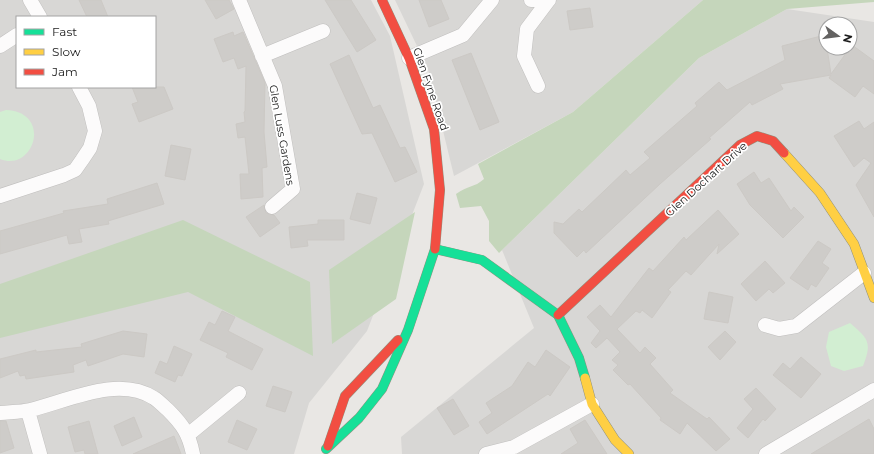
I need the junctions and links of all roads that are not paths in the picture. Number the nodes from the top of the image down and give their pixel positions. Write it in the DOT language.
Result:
graph roads {
  1 [pos="30,0"];
  2 [pos="239,0"];
  3 [pos="382,0"];
  4 [pos="492,0"];
  5 [pos="531,0"];
  6 [pos="549,0"];
  7 [pos="39,16"];
  8 [pos="322,31"];
  9 [pos="16,36"];
  10 [pos="0,46"];
  11 [pos="262,56"];
  12 [pos="409,58"];
  13 [pos="538,86"];
  14 [pos="80,88"];
  15 [pos="0,196"];
  16 [pos="272,208"];
  17 [pos="435,248"];
  18 [pos="864,273"];
  19 [pos="874,298"];
  20 [pos="558,315"];
  21 [pos="765,325"];
  22 [pos="408,330"];
  23 [pos="874,390"];
  24 [pos="239,393"];
  25 [pos="592,404"];
  26 [pos="28,411"];
  27 [pos="0,413"];
  28 [pos="189,434"];
  29 [pos="325,452"];
  30 [pos="40,454"];
  31 [pos="193,454"];
  32 [pos="486,454"];
  33 [pos="629,454"];
  34 [pos="766,454"];
  1 -- 7 [label="street"];
  2 -- 11 [label="street, Glen Luss Gardens"];
  3 -- 12 [label="street, Glen Fyne Road"];
  4 -- 12 [label="street"];
  5 -- 6 [label="street"];
  6 -- 13 [label="street"];
  8 -- 11 [label="street"];
  9 -- 10 [label="street"];
  11 -- 16 [label="street, Glen Luss Gardens"];
  12 -- 17 [label="street, Glen Fyne Road"];
  14 -- 15 [label="street"];
  17 -- 20 [label="street"];
  17 -- 22 [label="street, Glen Fyne Road"];
  18 -- 19 [label="street, Glen Dochart Drive"];
  18 -- 20 [label="street, Glen Dochart Drive"];
  18 -- 21 [label="street"];
  20 -- 25 [label="street"];
  22 -- 29 [label="street, Glen Fyne Road"];
  22 -- 29 [label="street, Glen Fyne Road"];
  23 -- 34 [label="street"];
  24 -- 28 [label="street"];
  25 -- 32 [label="street"];
  25 -- 33 [label="street"];
  26 -- 27 [label="street"];
  26 -- 28 [label="street"];
  26 -- 30 [label="street"];
  28 -- 31 [label="street"];
}
